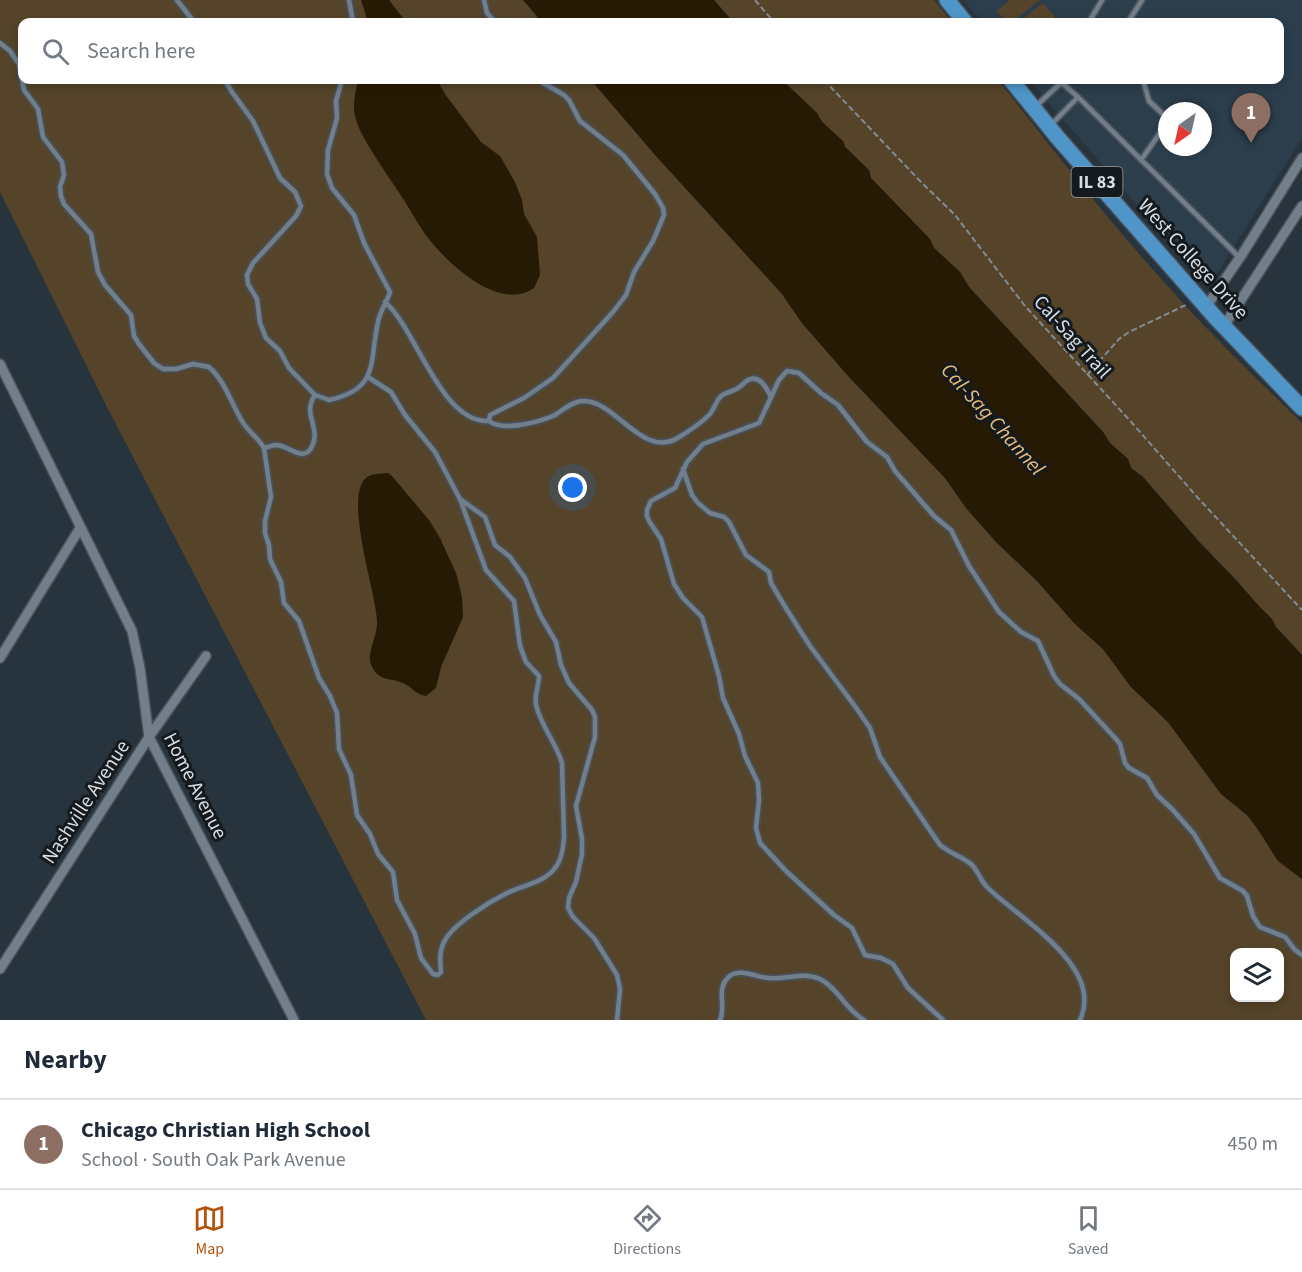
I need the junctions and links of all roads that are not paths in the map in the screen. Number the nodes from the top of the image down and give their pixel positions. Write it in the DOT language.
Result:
graph roads {
  1 [pos="177,0"];
  2 [pos="349,0"];
  3 [pos="484,0"];
  4 [pos="947,0"];
  5 [pos="1102,0"];
  6 [pos="1142,0"];
  7 [pos="191,18"];
  8 [pos="353,18"];
  9 [pos="491,18"];
  10 [pos="962,18"];
  11 [pos="1091,18"];
  12 [pos="1131,18"];
  13 [pos="0,43"];
  14 [pos="18,64"];
  15 [pos="23,84"];
  16 [pos="227,84"];
  17 [pos="341,84"];
  18 [pos="545,84"];
  19 [pos="1014,84"];
  20 [pos="1060,84"];
  21 [pos="1066,84"];
  22 [pos="1144,84"];
  23 [pos="1078,97"];
  24 [pos="1034,108"];
  25 [pos="1158,110"];
  26 [pos="1050,127"];
  27 [pos="1158,134"];
  28 [pos="1302,158"];
  29 [pos="1142,160"];
  30 [pos="1302,206"];
  31 [pos="1240,258"];
  32 [pos="1202,301"];
  33 [pos="385,303"];
  34 [pos="1224,326"];
  35 [pos="0,364"];
  36 [pos="368,377"];
  37 [pos="315,395"];
  38 [pos="771,397"];
  39 [pos="1302,408"];
  40 [pos="489,421"];
  41 [pos="264,448"];
  42 [pos="683,468"];
  43 [pos="460,499"];
  44 [pos="80,528"];
  45 [pos="206,656"];
  46 [pos="0,658"];
  47 [pos="149,736"];
  48 [pos="1302,955"];
  49 [pos="0,969"];
  50 [pos="294,1020"];
  51 [pos="617,1020"];
  52 [pos="720,1020"];
  53 [pos="864,1020"];
  54 [pos="943,1020"];
  55 [pos="1080,1020"];
  1 -- 7 [label="lane"];
  2 -- 8 [label="lane"];
  3 -- 9 [label="lane"];
  4 -- 10 [label="main road"];
  5 -- 11 [label="lane"];
  6 -- 12 [label="lane"];
  13 -- 14 [label="lane"];
  15 -- 41 [label="lane"];
  16 -- 37 [label="lane"];
  17 -- 33 [label="lane"];
  18 -- 40 [label="lane"];
  19 -- 24 [label="main road, West College Drive / IL 83"];
  20 -- 24 [label="lane"];
  21 -- 23 [label="lane"];
  22 -- 25 [label="lane"];
  23 -- 26 [label="lane"];
  23 -- 29 [label="lane"];
  24 -- 26 [label="main road, West College Drive / IL 83"];
  26 -- 32 [label="main road, West College Drive / IL 83"];
  27 -- 29 [label="lane"];
  28 -- 31 [label="street"];
  29 -- 31 [label="lane"];
  30 -- 34 [label="street"];
  31 -- 32 [label="street"];
  32 -- 34 [label="main road, West College Drive / IL 83"];
  33 -- 36 [label="lane"];
  33 -- 40 [label="lane"];
  34 -- 39 [label="main road, West College Drive / IL 83"];
  35 -- 44 [label="street, Home Avenue"];
  36 -- 37 [label="lane"];
  36 -- 43 [label="lane"];
  37 -- 41 [label="lane"];
  38 -- 40 [label="lane"];
  38 -- 42 [label="lane"];
  38 -- 48 [label="lane"];
  41 -- 43 [label="lane"];
  42 -- 54 [label="lane"];
  42 -- 55 [label="lane"];
  43 -- 51 [label="lane"];
  44 -- 46 [label="street"];
  44 -- 47 [label="street, Home Avenue"];
  45 -- 47 [label="street, Nashville Avenue"];
  47 -- 49 [label="street, Nashville Avenue"];
  47 -- 50 [label="street, Home Avenue"];
  52 -- 53 [label="lane"];
}
